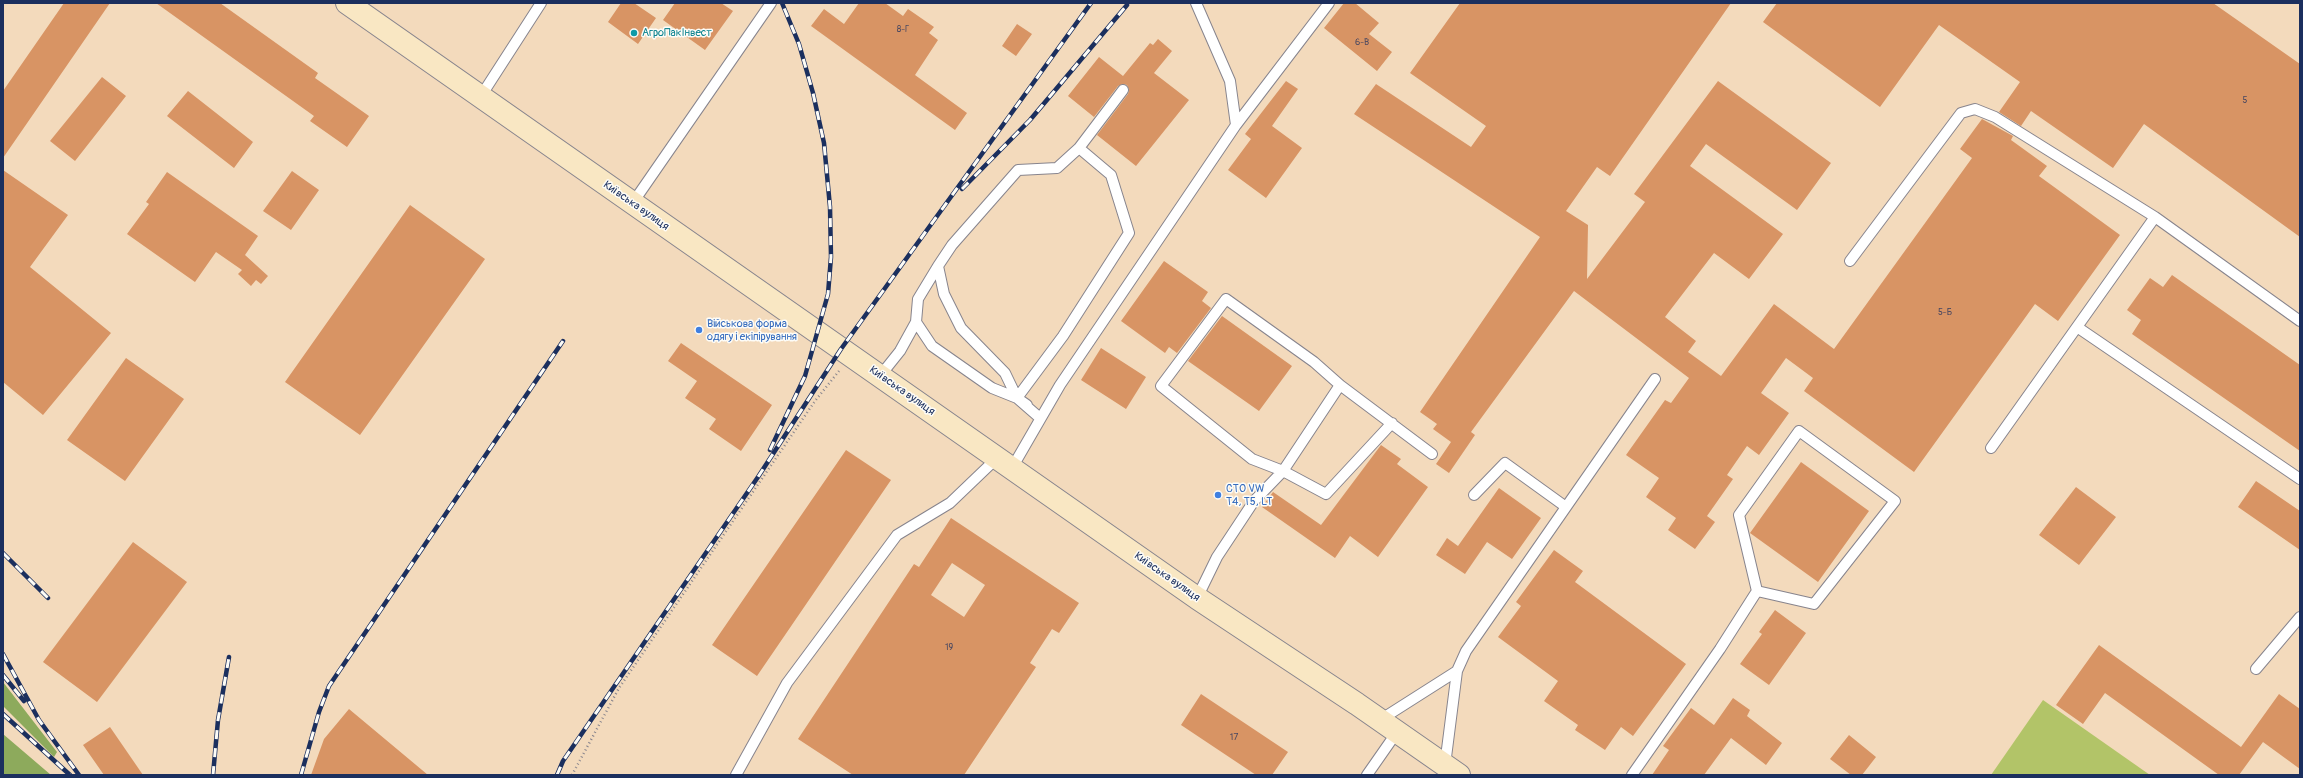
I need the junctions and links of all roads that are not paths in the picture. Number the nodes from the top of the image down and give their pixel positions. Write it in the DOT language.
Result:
graph roads {
  1 [pos="347,3"];
  2 [pos="541,3"];
  3 [pos="771,3"];
  4 [pos="1196,3"];
  5 [pos="1329,3"];
  6 [pos="1123,90"];
  7 [pos="481,96"];
  8 [pos="1236,124"];
  9 [pos="1079,148"];
  10 [pos="632,204"];
  11 [pos="2155,217"];
  12 [pos="1850,261"];
  13 [pos="938,266"];
  14 [pos="2300,321"];
  15 [pos="916,322"];
  16 [pos="2076,327"];
  17 [pos="880,376"];
  18 [pos="1655,379"];
  19 [pos="1340,385"];
  20 [pos="1017,398"];
  21 [pos="1040,418"];
  22 [pos="1392,423"];
  23 [pos="1992,448"];
  24 [pos="1432,454"];
  25 [pos="1004,463"];
  26 [pos="1283,470"];
  27 [pos="2300,479"];
  28 [pos="1474,495"];
  29 [pos="1566,507"];
  30 [pos="1757,591"];
  31 [pos="1197,598"];
  32 [pos="2300,617"];
  33 [pos="2256,669"];
  34 [pos="1457,671"];
  35 [pos="1389,726"];
  36 [pos="1452,770"];
  37 [pos="736,775"];
  38 [pos="1367,775"];
  39 [pos="1632,775"];
  1 -- 7 [label="main road, Київська вулиця"];
  2 -- 7 [label="lane"];
  3 -- 10 [label="lane"];
  4 -- 8 [label="lane"];
  5 -- 8 [label="lane"];
  6 -- 9 [label="lane"];
  7 -- 10 [label="main road, Київська вулиця"];
  8 -- 21 [label="lane"];
  9 -- 13 [label="lane"];
  9 -- 20 [label="lane"];
  10 -- 17 [label="main road, Київська вулиця"];
  11 -- 12 [label="lane"];
  11 -- 14 [label="lane"];
  11 -- 16 [label="lane"];
  13 -- 15 [label="lane"];
  13 -- 20 [label="lane"];
  15 -- 17 [label="lane"];
  15 -- 20 [label="lane"];
  16 -- 23 [label="lane"];
  16 -- 27 [label="lane"];
  17 -- 25 [label="main road, Київська вулиця"];
  18 -- 29 [label="lane"];
  19 -- 22 [label="lane"];
  19 -- 26 [label="lane"];
  19 -- 26 [label="lane"];
  20 -- 21 [label="lane"];
  21 -- 25 [label="lane"];
  22 -- 24 [label="lane"];
  22 -- 26 [label="lane"];
  25 -- 31 [label="main road, Київська вулиця"];
  25 -- 37 [label="lane"];
  26 -- 31 [label="lane"];
  28 -- 29 [label="lane"];
  29 -- 34 [label="lane"];
  30 -- 30 [label="lane"];
  30 -- 39 [label="lane"];
  31 -- 35 [label="main road, Київська вулиця"];
  32 -- 33 [label="lane"];
  34 -- 35 [label="lane"];
  34 -- 36 [label="lane"];
  35 -- 36 [label="main road, Київська вулиця"];
  35 -- 38 [label="lane"];
}
